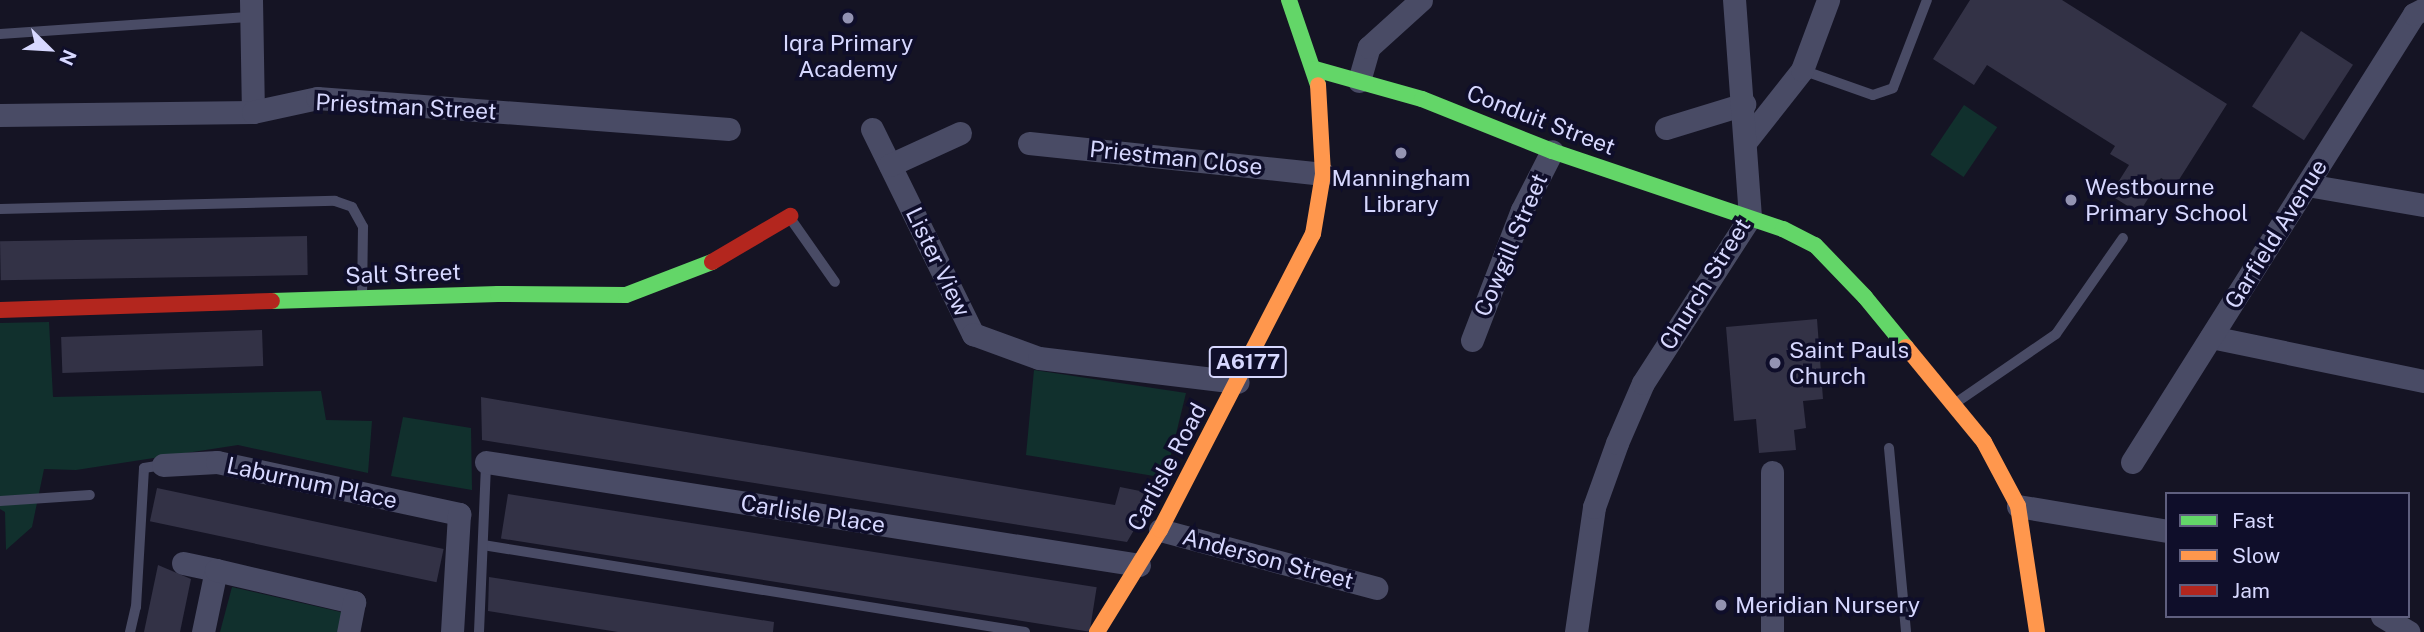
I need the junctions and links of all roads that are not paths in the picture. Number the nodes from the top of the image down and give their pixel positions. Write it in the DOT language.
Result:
graph roads {
  1 [pos="1289,0"];
  2 [pos="1422,0"];
  3 [pos="1734,0"];
  4 [pos="1828,0"];
  5 [pos="1927,0"];
  6 [pos="251,9"];
  7 [pos="2424,9"];
  8 [pos="0,34"];
  9 [pos="1315,69"];
  10 [pos="1802,70"];
  11 [pos="1359,82"];
  12 [pos="1744,104"];
  13 [pos="253,112"];
  14 [pos="0,115"];
  15 [pos="1666,128"];
  16 [pos="729,129"];
  17 [pos="872,129"];
  18 [pos="960,133"];
  19 [pos="1746,141"];
  20 [pos="1030,143"];
  21 [pos="1552,151"];
  22 [pos="890,165"];
  23 [pos="1324,174"];
  24 [pos="2306,185"];
  25 [pos="2424,205"];
  26 [pos="0,209"];
  27 [pos="790,216"];
  28 [pos="1750,217"];
  29 [pos="2123,238"];
  30 [pos="835,282"];
  31 [pos="362,298"];
  32 [pos="0,310"];
  33 [pos="2211,337"];
  34 [pos="1472,340"];
  35 [pos="2424,381"];
  36 [pos="1238,382"];
  37 [pos="1955,403"];
  38 [pos="1889,448"];
  39 [pos="2132,462"];
  40 [pos="486,463"];
  41 [pos="163,465"];
  42 [pos="1772,472"];
  43 [pos="90,495"];
  44 [pos="0,501"];
  45 [pos="2018,506"];
  46 [pos="1160,530"];
  47 [pos="2165,531"];
  48 [pos="483,545"];
  49 [pos="183,563"];
  50 [pos="1139,565"];
  51 [pos="216,570"];
  52 [pos="1376,588"];
  53 [pos="2385,618"];
  54 [pos="130,632"];
  55 [pos="203,632"];
  56 [pos="348,632"];
  57 [pos="452,632"];
  58 [pos="479,632"];
  59 [pos="1025,632"];
  60 [pos="1097,632"];
  61 [pos="1576,632"];
  62 [pos="1772,632"];
  63 [pos="1906,632"];
  64 [pos="2037,632"];
  65 [pos="2409,632"];
  1 -- 9 [label="street, Carlisle Road / A6177"];
  2 -- 11 [label="street"];
  3 -- 12 [label="street, Church Street"];
  4 -- 10 [label="street"];
  5 -- 10 [label="lane"];
  6 -- 8 [label="lane"];
  6 -- 13 [label="street"];
  7 -- 24 [label="street, Garfield Avenue"];
  9 -- 11 [label="street, Conduit Street"];
  9 -- 23 [label="street, Carlisle Road / A6177"];
  10 -- 19 [label="street"];
  11 -- 21 [label="street, Conduit Street"];
  12 -- 15 [label="street"];
  12 -- 19 [label="street, Church Street"];
  13 -- 14 [label="street, Priestman Street"];
  13 -- 16 [label="street, Priestman Street"];
  17 -- 22 [label="street, Lister View"];
  18 -- 22 [label="street"];
  19 -- 28 [label="street, Church Street"];
  20 -- 23 [label="street, Priestman Close"];
  21 -- 28 [label="street, Conduit Street"];
  21 -- 34 [label="street, Cowgill Street"];
  22 -- 36 [label="street, Lister View"];
  23 -- 36 [label="street, Carlisle Road / A6177"];
  24 -- 25 [label="street"];
  24 -- 33 [label="street, Garfield Avenue"];
  26 -- 31 [label="lane"];
  27 -- 30 [label="lane"];
  27 -- 31 [label="street, Salt Street"];
  28 -- 37 [label="street, Conduit Street"];
  28 -- 61 [label="street, Church Street"];
  29 -- 37 [label="lane"];
  31 -- 32 [label="street, Salt Street"];
  33 -- 35 [label="street"];
  33 -- 39 [label="street, Garfield Avenue"];
  36 -- 46 [label="street, Carlisle Road / A6177"];
  37 -- 45 [label="street, Conduit Street"];
  38 -- 63 [label="lane"];
  40 -- 48 [label="lane"];
  40 -- 50 [label="street, Carlisle Place"];
  41 -- 54 [label="lane"];
  41 -- 57 [label="street, Laburnum Place"];
  42 -- 62 [label="street"];
  43 -- 44 [label="lane"];
  45 -- 47 [label="street"];
  45 -- 64 [label="street"];
  46 -- 50 [label="street, Carlisle Road / A6177"];
  46 -- 52 [label="street, Anderson Street"];
  48 -- 58 [label="lane"];
  48 -- 59 [label="lane"];
  49 -- 51 [label="street"];
  50 -- 60 [label="street, Carlisle Road / A6177"];
  51 -- 55 [label="street"];
  51 -- 56 [label="street"];
  53 -- 65 [label="street"];
}
